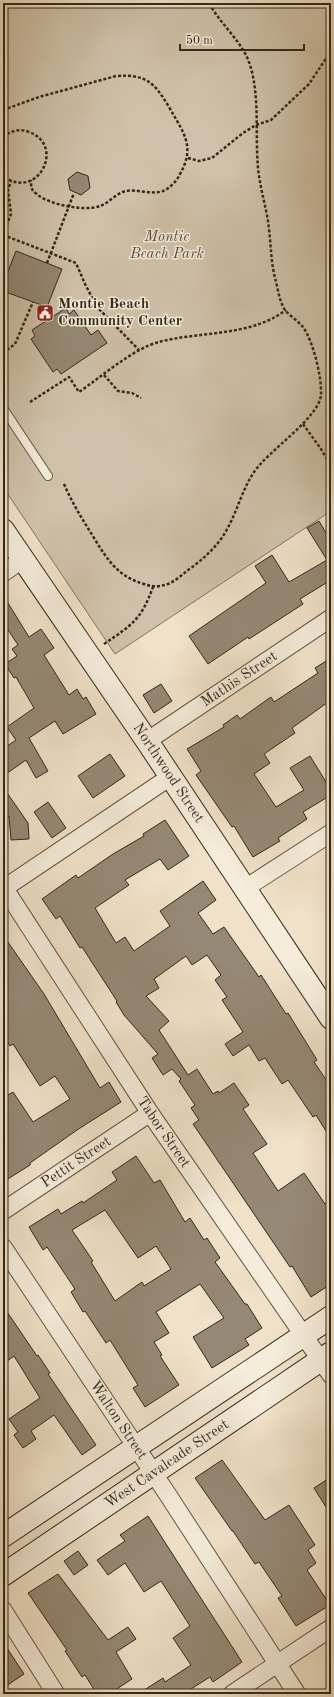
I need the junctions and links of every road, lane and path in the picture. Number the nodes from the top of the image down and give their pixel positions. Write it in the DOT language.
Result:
graph roads {
  1 [pos="209,3"];
  2 [pos="331,51"];
  3 [pos="3,110"];
  4 [pos="256,125"];
  5 [pos="3,137"];
  6 [pos="188,158"];
  7 [pos="3,176"];
  8 [pos="31,180"];
  9 [pos="11,181"];
  10 [pos="74,192"];
  11 [pos="69,207"];
  12 [pos="3,235"];
  13 [pos="51,253"];
  14 [pos="47,264"];
  15 [pos="33,302"];
  16 [pos="286,310"];
  17 [pos="138,350"];
  18 [pos="3,353"];
  19 [pos="104,375"];
  20 [pos="141,398"];
  21 [pos="30,402"];
  22 [pos="3,408"];
  23 [pos="303,424"];
  24 [pos="331,466"];
  25 [pos="48,476"];
  26 [pos="64,484"];
  27 [pos="3,530"];
  28 [pos="23,560"];
  29 [pos="3,573"];
  30 [pos="153,587"];
  31 [pos="331,618"];
  32 [pos="102,645"];
  33 [pos="147,741"];
  34 [pos="170,777"];
  35 [pos="331,833"];
  36 [pos="4,888"];
  37 [pos="244,889"];
  38 [pos="331,1018"];
  39 [pos="150,1113"];
  40 [pos="3,1211"];
  41 [pos="3,1247"];
  42 [pos="331,1316"];
  43 [pos="303,1335"];
  44 [pos="328,1363"];
  45 [pos="136,1447"];
  46 [pos="153,1473"];
  47 [pos="3,1536"];
  48 [pos="3,1575"];
  49 [pos="3,1610"];
  50 [pos="331,1628"];
  51 [pos="277,1664"];
  52 [pos="56,1694"];
  53 [pos="232,1694"];
  54 [pos="297,1694"];
  1 -- 4 [label="path"];
  2 -- 4 [label="path"];
  3 -- 6 [label="path"];
  4 -- 6 [label="path"];
  4 -- 16 [label="path"];
  5 -- 8 [label="path"];
  6 -- 11 [label="path"];
  7 -- 9 [label="path"];
  8 -- 9 [label="path"];
  8 -- 11 [label="path"];
  9 -- 12 [label="path"];
  10 -- 11 [label="path"];
  11 -- 13 [label="path"];
  12 -- 13 [label="path"];
  13 -- 14 [label="path"];
  13 -- 17 [label="path"];
  15 -- 18 [label="path"];
  16 -- 17 [label="path"];
  16 -- 23 [label="path"];
  17 -- 19 [label="path"];
  19 -- 20 [label="path"];
  19 -- 21 [label="path"];
  22 -- 25 [label="lane"];
  23 -- 24 [label="path"];
  23 -- 30 [label="path"];
  26 -- 30 [label="path"];
  27 -- 28 [label="main road, Northwood Street"];
  28 -- 29 [label="street"];
  28 -- 33 [label="main road, Northwood Street"];
  30 -- 32 [label="path"];
  31 -- 33 [label="street, Mathis Street"];
  33 -- 34 [label="main road, Northwood Street"];
  34 -- 36 [label="street"];
  34 -- 37 [label="main road, Northwood Street"];
  35 -- 37 [label="street"];
  36 -- 39 [label="street, Tabor Street"];
  37 -- 38 [label="main road, Northwood Street"];
  39 -- 40 [label="street, Pettit Street"];
  39 -- 43 [label="street, Tabor Street"];
  41 -- 45 [label="street, Walton Street"];
  42 -- 43 [label="main road"];
  43 -- 44 [label="street, Tabor Street"];
  43 -- 45 [label="main road"];
  44 -- 46 [label="main road, West Cavalcade Street"];
  45 -- 46 [label="street, Walton Street"];
  45 -- 47 [label="main road"];
  46 -- 48 [label="main road, West Cavalcade Street"];
  46 -- 51 [label="street, Walton Street"];
  49 -- 52 [label="street"];
  50 -- 51 [label="street"];
  51 -- 53 [label="street"];
  51 -- 54 [label="street, Walton Street"];
}
